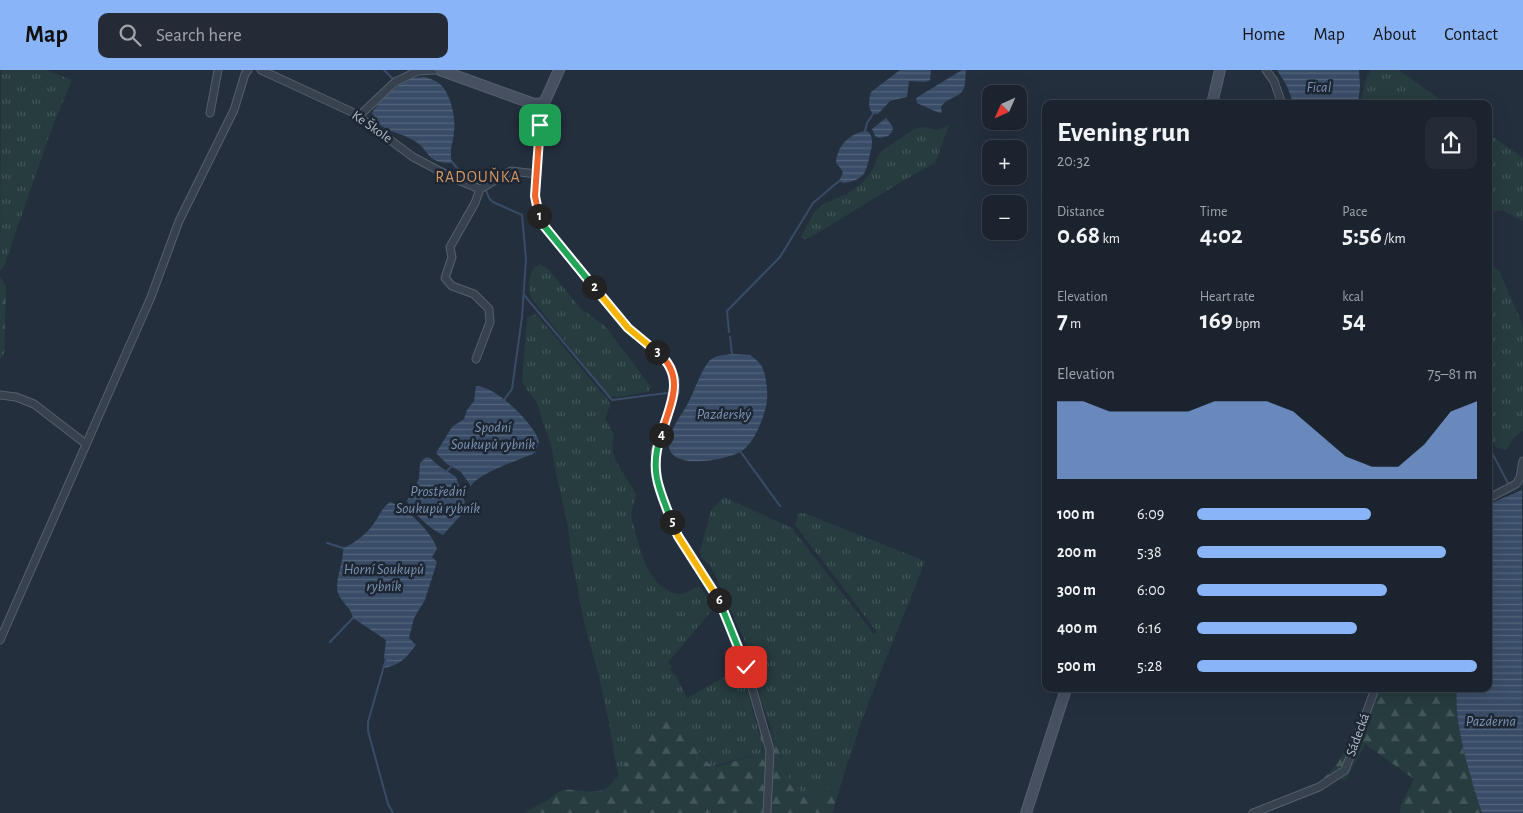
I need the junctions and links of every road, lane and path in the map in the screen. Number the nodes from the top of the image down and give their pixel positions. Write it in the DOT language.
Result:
graph roads {
  1 [pos="218,70"];
  2 [pos="248,70"];
  3 [pos="261,70"];
  4 [pos="435,70"];
  5 [pos="440,70"];
  6 [pos="558,70"];
  7 [pos="1220,70"];
  8 [pos="1266,70"];
  9 [pos="1213,100"];
  10 [pos="1281,100"];
  11 [pos="544,103"];
  12 [pos="210,112"];
  13 [pos="360,116"];
  14 [pos="537,174"];
  15 [pos="480,189"];
  16 [pos="476,359"];
  17 [pos="0,395"];
  18 [pos="86,444"];
  19 [pos="1523,461"];
  20 [pos="1492,496"];
  21 [pos="0,640"];
  22 [pos="1065,692"];
  23 [pos="1374,692"];
  24 [pos="767,813"];
  25 [pos="1026,813"];
  26 [pos="1252,813"];
  1 -- 12 [label="street"];
  2 -- 18 [label="street"];
  3 -- 13 [label="street, Ke Škole"];
  4 -- 13 [label="street"];
  5 -- 11 [label="main road"];
  6 -- 11 [label="main road"];
  7 -- 9 [label="main road"];
  8 -- 10 [label="street"];
  11 -- 14 [label="street"];
  13 -- 15 [label="street, Ke Škole"];
  14 -- 15 [label="street"];
  14 -- 24 [label="street"];
  15 -- 16 [label="street"];
  17 -- 18 [label="street"];
  18 -- 21 [label="street"];
  19 -- 20 [label="street"];
  22 -- 25 [label="main road"];
  23 -- 26 [label="street, Sádecká"];
}
